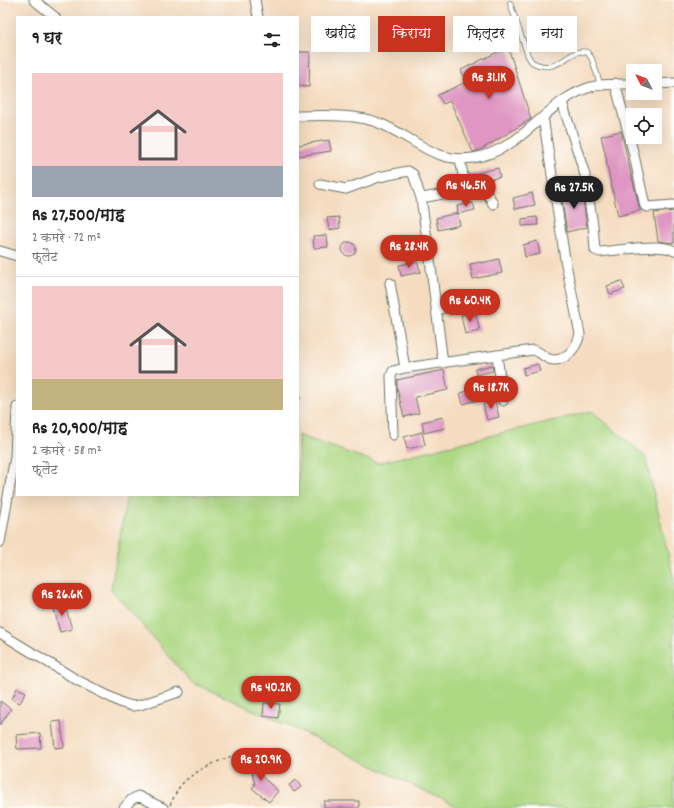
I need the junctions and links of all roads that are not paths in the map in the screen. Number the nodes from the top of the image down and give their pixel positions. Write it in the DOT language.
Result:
graph roads {
  1 [pos="34,0"];
  2 [pos="255,0"];
  3 [pos="510,3"];
  4 [pos="54,16"];
  5 [pos="258,16"];
  6 [pos="615,83"];
  7 [pos="674,83"];
  8 [pos="600,84"];
  9 [pos="626,84"];
  10 [pos="662,84"];
  11 [pos="562,102"];
  12 [pos="299,116"];
  13 [pos="543,117"];
  14 [pos="460,159"];
  15 [pos="320,184"];
  16 [pos="466,191"];
  17 [pos="421,198"];
  18 [pos="493,204"];
  19 [pos="674,205"];
  20 [pos="674,250"];
  21 [pos="0,252"];
  22 [pos="16,256"];
  23 [pos="390,283"];
  24 [pos="491,301"];
  25 [pos="436,309"];
  26 [pos="498,355"];
  27 [pos="443,363"];
  28 [pos="405,368"];
  29 [pos="503,401"];
  30 [pos="16,424"];
  31 [pos="393,435"];
  32 [pos="0,542"];
  33 [pos="0,633"];
  34 [pos="179,692"];
  35 [pos="124,808"];
  36 [pos="162,808"];
  1 -- 4 [label="street"];
  2 -- 5 [label="street"];
  3 -- 8 [label="lane"];
  6 -- 8 [label="street"];
  6 -- 9 [label="street"];
  6 -- 19 [label="street"];
  7 -- 10 [label="street"];
  8 -- 11 [label="street"];
  11 -- 13 [label="street"];
  11 -- 20 [label="street"];
  12 -- 14 [label="street"];
  13 -- 14 [label="street"];
  13 -- 26 [label="street"];
  14 -- 16 [label="street"];
  15 -- 17 [label="street"];
  16 -- 17 [label="street"];
  16 -- 18 [label="street"];
  17 -- 25 [label="street"];
  21 -- 22 [label="street"];
  23 -- 28 [label="street"];
  24 -- 25 [label="street"];
  25 -- 27 [label="street"];
  26 -- 27 [label="street"];
  26 -- 29 [label="street"];
  27 -- 28 [label="street"];
  28 -- 31 [label="street"];
  30 -- 32 [label="street"];
  33 -- 34 [label="street"];
  35 -- 36 [label="street"];
}
